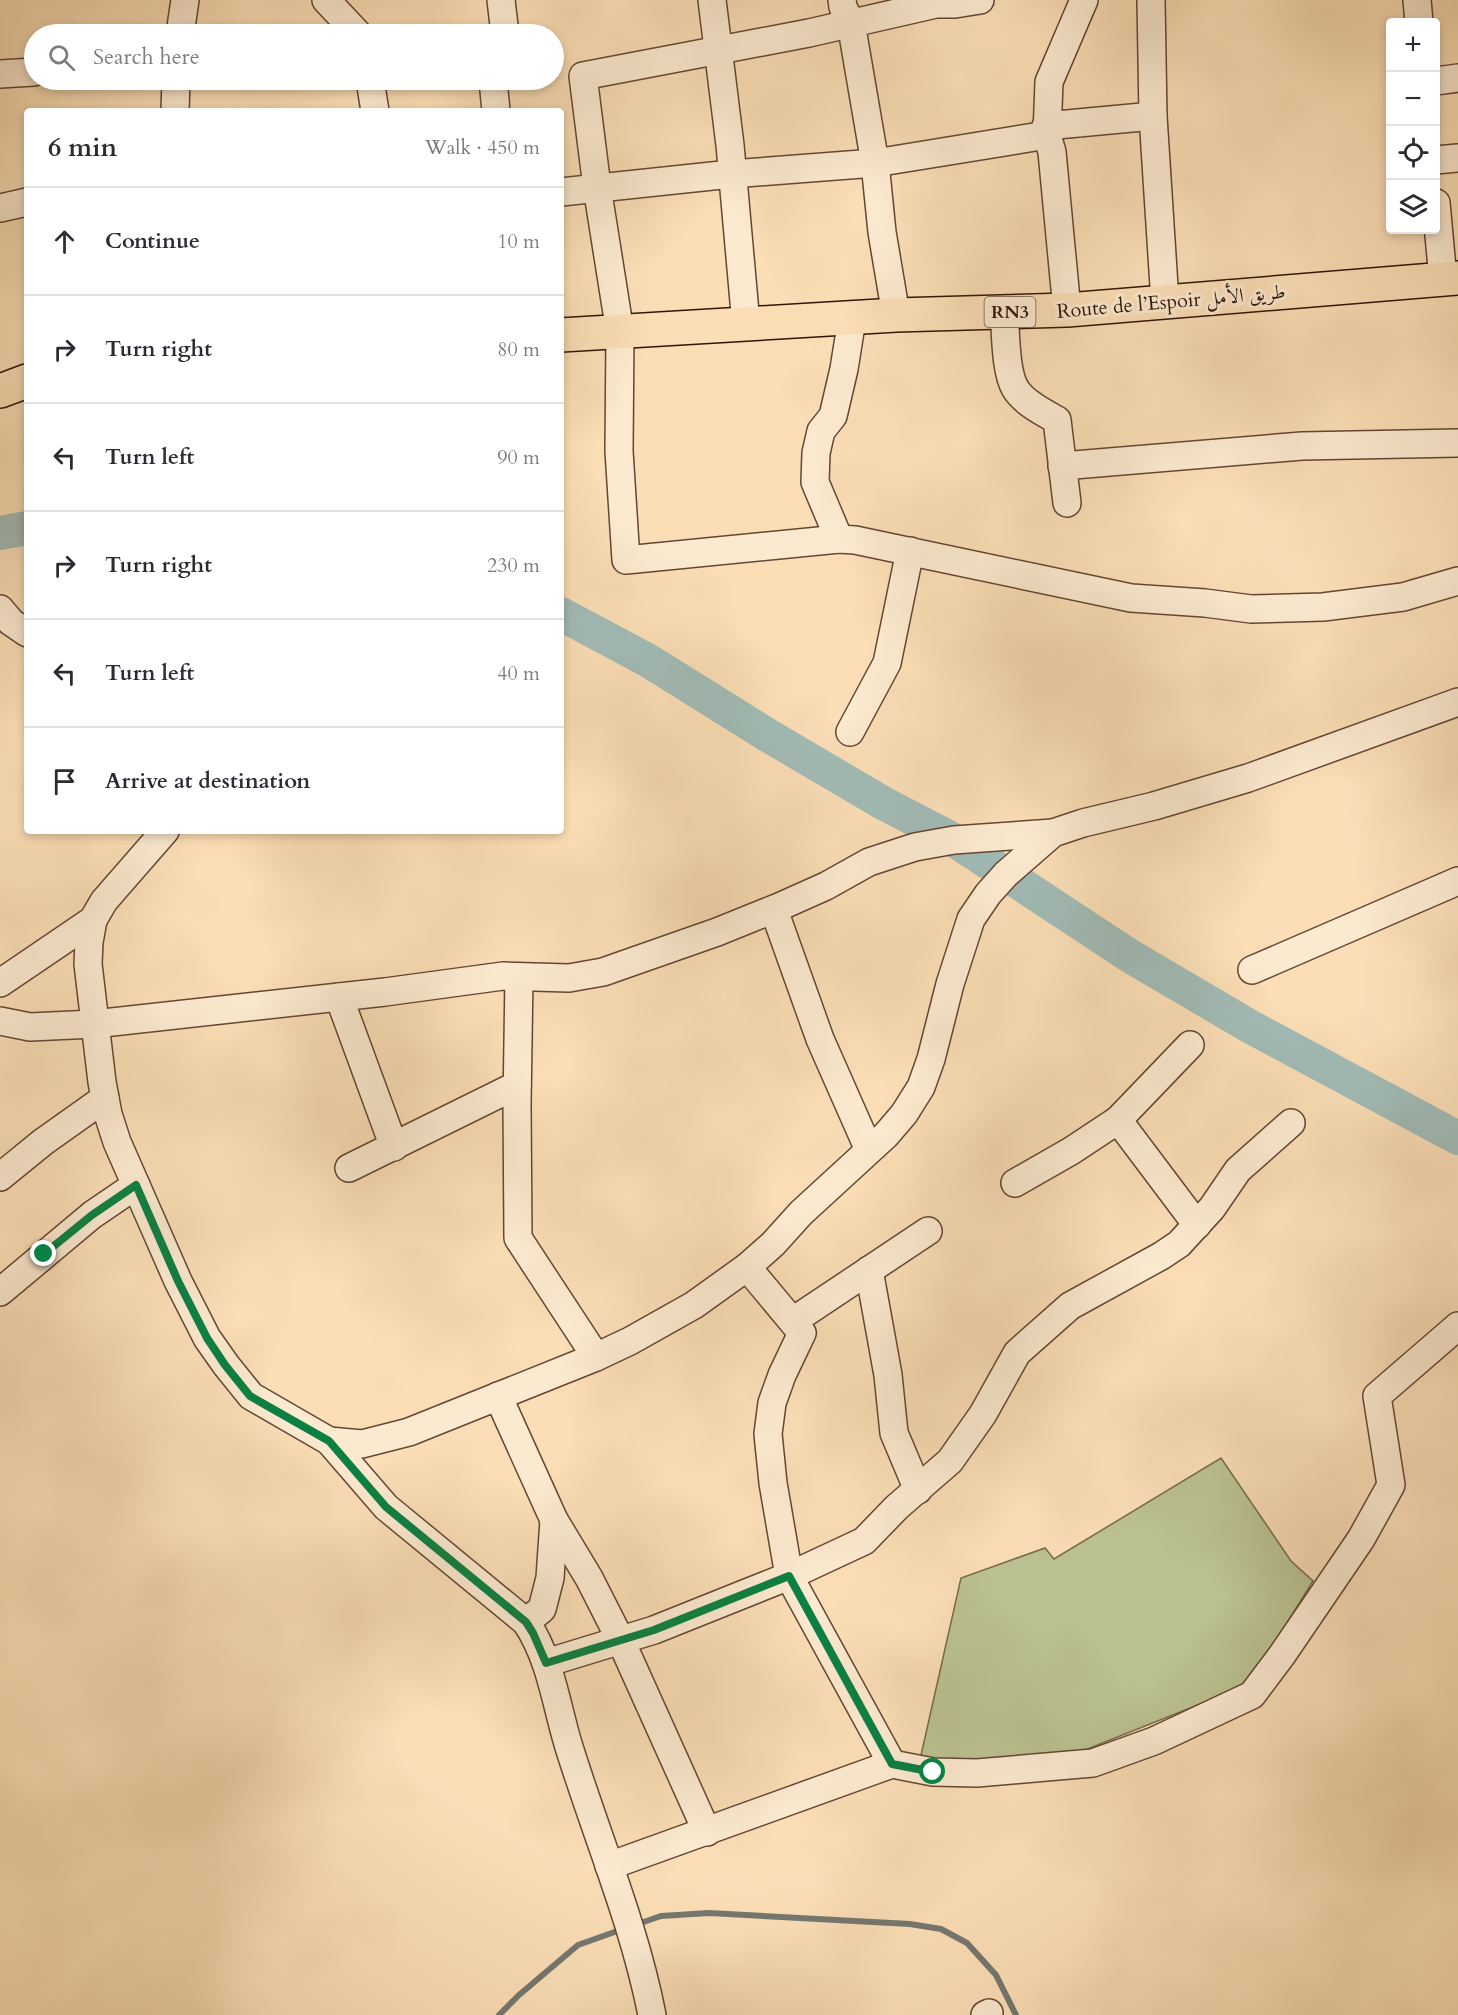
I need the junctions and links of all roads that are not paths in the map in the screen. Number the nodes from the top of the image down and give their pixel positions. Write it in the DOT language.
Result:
graph roads {
  1 [pos="185,0"];
  2 [pos="326,0"];
  3 [pos="501,0"];
  4 [pos="712,0"];
  5 [pos="980,0"];
  6 [pos="1084,0"];
  7 [pos="1151,0"];
  8 [pos="1418,0"];
  9 [pos="936,2"];
  10 [pos="846,12"];
  11 [pos="1419,18"];
  12 [pos="181,24"];
  13 [pos="349,24"];
  14 [pos="504,24"];
  15 [pos="719,51"];
  16 [pos="24,73"];
  17 [pos="0,74"];
  18 [pos="1458,78"];
  19 [pos="1440,80"];
  20 [pos="176,90"];
  21 [pos="372,90"];
  22 [pos="494,90"];
  23 [pos="175,108"];
  24 [pos="375,108"];
  25 [pos="496,108"];
  26 [pos="1153,116"];
  27 [pos="1047,130"];
  28 [pos="1458,158"];
  29 [pos="1440,160"];
  30 [pos="875,163"];
  31 [pos="731,174"];
  32 [pos="597,187"];
  33 [pos="564,192"];
  34 [pos="24,203"];
  35 [pos="0,208"];
  36 [pos="1440,225"];
  37 [pos="1450,279"];
  38 [pos="1165,302"];
  39 [pos="1067,310"];
  40 [pos="1004,312"];
  41 [pos="896,315"];
  42 [pos="852,319"];
  43 [pos="746,324"];
  44 [pos="620,332"];
  45 [pos="564,335"];
  46 [pos="24,382"];
  47 [pos="0,391"];
  48 [pos="1458,442"];
  49 [pos="1062,466"];
  50 [pos="1067,503"];
  51 [pos="839,539"];
  52 [pos="910,551"];
  53 [pos="1458,581"];
  54 [pos="0,609"];
  55 [pos="24,631"];
  56 [pos="1458,702"];
  57 [pos="850,732"];
  58 [pos="162,834"];
  59 [pos="1053,834"];
  60 [pos="1458,880"];
  61 [pos="774,910"];
  62 [pos="93,920"];
  63 [pos="1252,970"];
  64 [pos="519,977"];
  65 [pos="0,983"];
  66 [pos="339,997"];
  67 [pos="0,1021"];
  68 [pos="94,1024"];
  69 [pos="1190,1045"];
  70 [pos="517,1085"];
  71 [pos="105,1098"];
  72 [pos="1118,1120"];
  73 [pos="1291,1123"];
  74 [pos="394,1147"];
  75 [pos="870,1150"];
  76 [pos="349,1168"];
  77 [pos="0,1177"];
  78 [pos="1015,1183"];
  79 [pos="136,1185"];
  80 [pos="1197,1225"];
  81 [pos="928,1230"];
  82 [pos="747,1267"];
  83 [pos="869,1270"];
  84 [pos="0,1292"];
  85 [pos="793,1322"];
  86 [pos="1458,1326"];
  87 [pos="596,1357"];
  88 [pos="498,1396"];
  89 [pos="329,1441"];
  90 [pos="918,1490"];
  91 [pos="554,1520"];
  92 [pos="789,1576"];
  93 [pos="526,1622"];
  94 [pos="621,1641"];
  95 [pos="546,1663"];
  96 [pos="892,1764"];
  97 [pos="707,1832"];
  98 [pos="609,1866"];
  99 [pos="652,2015"];
  1 -- 12 [label="street"];
  2 -- 13 [label="street"];
  3 -- 14 [label="street"];
  4 -- 15 [label="street"];
  5 -- 9 [label="street"];
  6 -- 27 [label="street"];
  7 -- 26 [label="street"];
  8 -- 11 [label="street"];
  9 -- 10 [label="street"];
  10 -- 15 [label="street"];
  10 -- 30 [label="street"];
  15 -- 31 [label="street"];
  15 -- 32 [label="street"];
  16 -- 17 [label="street"];
  18 -- 19 [label="street"];
  20 -- 23 [label="street"];
  21 -- 24 [label="street"];
  22 -- 25 [label="street"];
  26 -- 27 [label="street"];
  26 -- 38 [label="street"];
  27 -- 30 [label="street"];
  27 -- 39 [label="street"];
  28 -- 29 [label="street"];
  30 -- 31 [label="street"];
  30 -- 41 [label="street"];
  31 -- 32 [label="street"];
  31 -- 43 [label="street"];
  32 -- 33 [label="street"];
  32 -- 44 [label="street"];
  34 -- 35 [label="street"];
  36 -- 37 [label="street"];
  37 -- 38 [label="highway, Route de l’Espoir طريق الأمل / RN3"];
  38 -- 39 [label="highway, Route de l’Espoir طريق الأمل / RN3"];
  39 -- 40 [label="highway, Route de l’Espoir طريق الأمل / RN3"];
  40 -- 41 [label="highway, Route de l’Espoir طريق الأمل / RN3"];
  40 -- 49 [label="street"];
  41 -- 42 [label="highway, Route de l’Espoir طريق الأمل / RN3"];
  42 -- 43 [label="highway, Route de l’Espoir طريق الأمل / RN3"];
  42 -- 51 [label="street"];
  43 -- 44 [label="highway, Route de l’Espoir طريق الأمل / RN3"];
  44 -- 45 [label="highway, Route de l’Espoir طريق الأمل / RN3"];
  44 -- 51 [label="street"];
  46 -- 47 [label="highway"];
  48 -- 49 [label="street"];
  49 -- 50 [label="street"];
  51 -- 52 [label="street"];
  52 -- 53 [label="street"];
  52 -- 57 [label="street"];
  54 -- 55 [label="street"];
  56 -- 59 [label="street"];
  58 -- 62 [label="street"];
  59 -- 61 [label="street"];
  59 -- 75 [label="street"];
  60 -- 63 [label="street"];
  61 -- 64 [label="street"];
  61 -- 75 [label="street"];
  62 -- 65 [label="street"];
  62 -- 68 [label="street"];
  64 -- 66 [label="street"];
  64 -- 70 [label="street"];
  66 -- 68 [label="street"];
  66 -- 74 [label="street"];
  67 -- 68 [label="street"];
  68 -- 71 [label="street"];
  69 -- 72 [label="street"];
  70 -- 74 [label="street"];
  70 -- 87 [label="street"];
  71 -- 77 [label="street"];
  71 -- 79 [label="street"];
  72 -- 78 [label="street"];
  72 -- 80 [label="street"];
  73 -- 80 [label="street"];
  74 -- 76 [label="street"];
  75 -- 82 [label="street"];
  79 -- 84 [label="street"];
  79 -- 89 [label="street"];
  80 -- 90 [label="street"];
  81 -- 83 [label="street"];
  82 -- 85 [label="street"];
  82 -- 87 [label="street"];
  83 -- 85 [label="street"];
  83 -- 90 [label="street"];
  85 -- 92 [label="street"];
  86 -- 96 [label="street"];
  87 -- 88 [label="street"];
  88 -- 89 [label="street"];
  88 -- 91 [label="street"];
  89 -- 93 [label="street"];
  90 -- 92 [label="street"];
  91 -- 93 [label="street"];
  91 -- 94 [label="street"];
  92 -- 94 [label="street"];
  92 -- 96 [label="street"];
  93 -- 95 [label="street"];
  94 -- 95 [label="street"];
  94 -- 97 [label="street"];
  95 -- 98 [label="street"];
  96 -- 97 [label="street"];
  97 -- 98 [label="street"];
  98 -- 99 [label="street"];
}
